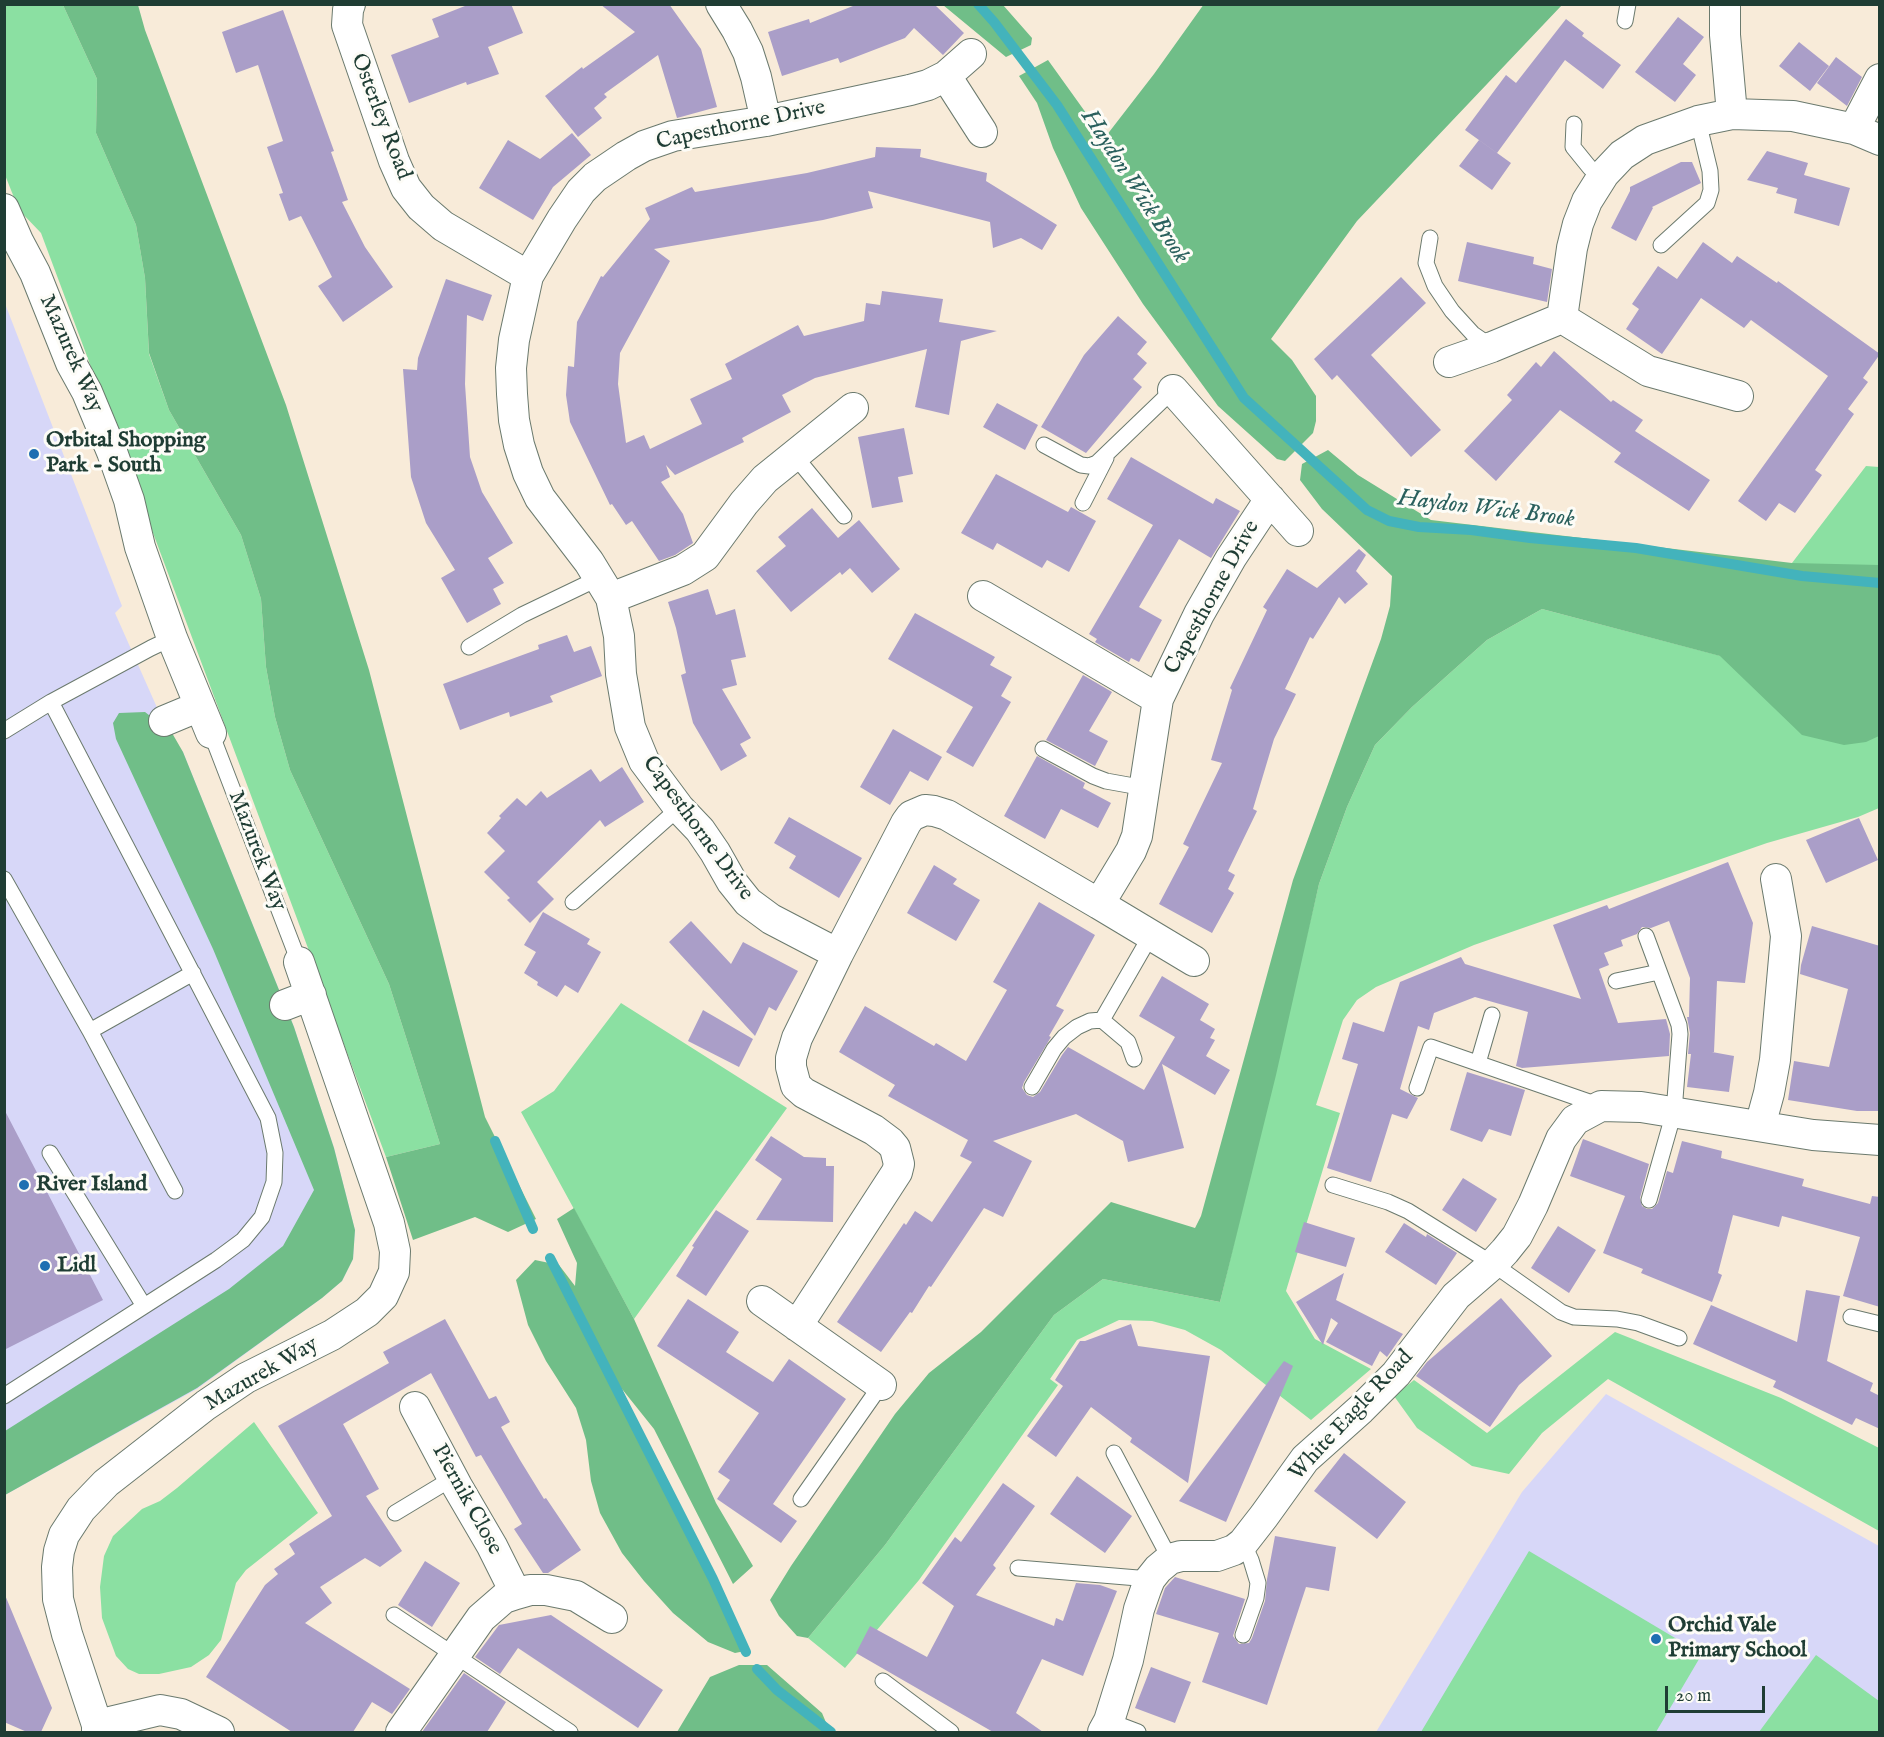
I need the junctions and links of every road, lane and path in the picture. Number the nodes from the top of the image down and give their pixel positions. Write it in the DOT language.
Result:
graph roads {
  1 [pos="350,4"];
  2 [pos="721,4"];
  3 [pos="1628,4"];
  4 [pos="1725,4"];
  5 [pos="1624,21"];
  6 [pos="971,54"];
  7 [pos="946,76"];
  8 [pos="1880,79"];
  9 [pos="1732,114"];
  10 [pos="766,121"];
  11 [pos="1698,121"];
  12 [pos="1574,124"];
  13 [pos="982,132"];
  14 [pos="1867,135"];
  15 [pos="1604,174"];
  16 [pos="4,209"];
  17 [pos="1430,238"];
  18 [pos="1661,245"];
  19 [pos="528,276"];
  20 [pos="1562,318"];
  21 [pos="1492,347"];
  22 [pos="1449,362"];
  23 [pos="1173,390"];
  24 [pos="1738,396"];
  25 [pos="854,408"];
  26 [pos="1044,445"];
  27 [pos="794,454"];
  28 [pos="1107,455"];
  29 [pos="1270,499"];
  30 [pos="1083,503"];
  31 [pos="844,516"];
  32 [pos="1298,531"];
  33 [pos="605,588"];
  34 [pos="983,596"];
  35 [pos="172,638"];
  36 [pos="469,646"];
  37 [pos="1158,699"];
  38 [pos="51,702"];
  39 [pos="205,720"];
  40 [pos="164,721"];
  41 [pos="4,731"];
  42 [pos="1043,749"];
  43 [pos="1145,788"];
  44 [pos="679,808"];
  45 [pos="4,879"];
  46 [pos="1776,879"];
  47 [pos="573,902"];
  48 [pos="1099,904"];
  49 [pos="1151,935"];
  50 [pos="1646,936"];
  51 [pos="838,954"];
  52 [pos="1194,961"];
  53 [pos="298,962"];
  54 [pos="1659,972"];
  55 [pos="194,973"];
  56 [pos="1617,981"];
  57 [pos="1492,1015"];
  58 [pos="1102,1020"];
  59 [pos="90,1031"];
  60 [pos="1134,1059"];
  61 [pos="1478,1063"];
  62 [pos="1032,1087"];
  63 [pos="1417,1088"];
  64 [pos="1601,1106"];
  65 [pos="1674,1112"];
  66 [pos="1760,1126"];
  67 [pos="1880,1140"];
  68 [pos="50,1153"];
  69 [pos="1333,1185"];
  70 [pos="175,1191"];
  71 [pos="1649,1200"];
  72 [pos="1493,1264"];
  73 [pos="762,1301"];
  74 [pos="144,1306"];
  75 [pos="1851,1317"];
  76 [pos="1880,1324"];
  77 [pos="798,1326"];
  78 [pos="1679,1338"];
  79 [pos="881,1384"];
  80 [pos="4,1396"];
  81 [pos="415,1407"];
  82 [pos="1114,1453"];
  83 [pos="453,1478"];
  84 [pos="801,1499"];
  85 [pos="395,1514"];
  86 [pos="1242,1543"];
  87 [pos="1018,1568"];
  88 [pos="1160,1569"];
  89 [pos="516,1593"];
  90 [pos="393,1615"];
  91 [pos="612,1618"];
  92 [pos="1243,1635"];
  93 [pos="454,1655"];
  94 [pos="883,1681"];
  95 [pos="1106,1727"];
  96 [pos="97,1729"];
  97 [pos="219,1732"];
  98 [pos="401,1732"];
  99 [pos="570,1732"];
  100 [pos="951,1732"];
  101 [pos="1138,1732"];
  1 -- 19 [label="street, Osterley Road"];
  2 -- 10 [label="street"];
  3 -- 5 [label="lane"];
  4 -- 9 [label="street"];
  6 -- 7 [label="street, Capesthorne Drive"];
  7 -- 10 [label="street, Capesthorne Drive"];
  7 -- 13 [label="street"];
  8 -- 14 [label="street"];
  9 -- 11 [label="street"];
  9 -- 14 [label="street"];
  10 -- 19 [label="street, Capesthorne Drive"];
  11 -- 15 [label="street"];
  11 -- 18 [label="lane"];
  12 -- 15 [label="lane"];
  15 -- 20 [label="street"];
  16 -- 35 [label="street, Mazurek Way"];
  17 -- 21 [label="lane"];
  19 -- 33 [label="street, Capesthorne Drive"];
  20 -- 21 [label="street"];
  20 -- 24 [label="street"];
  21 -- 22 [label="street"];
  23 -- 28 [label="lane"];
  23 -- 29 [label="street, Capesthorne Drive"];
  25 -- 27 [label="street"];
  26 -- 28 [label="lane"];
  27 -- 31 [label="lane"];
  27 -- 33 [label="street"];
  28 -- 30 [label="lane"];
  29 -- 32 [label="street, Capesthorne Drive"];
  29 -- 37 [label="street, Capesthorne Drive"];
  33 -- 36 [label="lane"];
  33 -- 44 [label="street, Capesthorne Drive"];
  34 -- 37 [label="street, Capesthorne Drive"];
  35 -- 38 [label="lane"];
  35 -- 39 [label="street, Mazurek Way"];
  37 -- 43 [label="street, Capesthorne Drive"];
  38 -- 41 [label="lane"];
  38 -- 55 [label="lane"];
  39 -- 40 [label="street"];
  39 -- 53 [label="lane, Mazurek Way"];
  42 -- 43 [label="lane"];
  43 -- 48 [label="street, Capesthorne Drive"];
  44 -- 47 [label="lane"];
  44 -- 51 [label="street, Capesthorne Drive"];
  45 -- 59 [label="lane"];
  46 -- 66 [label="street"];
  48 -- 49 [label="street"];
  48 -- 51 [label="street"];
  49 -- 52 [label="street"];
  49 -- 58 [label="lane"];
  50 -- 54 [label="lane"];
  51 -- 77 [label="street"];
  53 -- 96 [label="street, Mazurek Way"];
  54 -- 56 [label="lane"];
  54 -- 65 [label="lane"];
  55 -- 59 [label="lane"];
  55 -- 74 [label="lane"];
  57 -- 61 [label="lane"];
  58 -- 60 [label="lane"];
  58 -- 62 [label="lane"];
  59 -- 70 [label="lane"];
  61 -- 63 [label="lane"];
  61 -- 64 [label="lane"];
  64 -- 65 [label="street"];
  64 -- 72 [label="street, White Eagle Road"];
  65 -- 66 [label="street"];
  65 -- 71 [label="lane"];
  66 -- 67 [label="street"];
  68 -- 74 [label="lane"];
  69 -- 72 [label="lane"];
  72 -- 78 [label="lane"];
  72 -- 86 [label="street, White Eagle Road"];
  73 -- 77 [label="street"];
  74 -- 80 [label="lane"];
  75 -- 76 [label="lane"];
  77 -- 79 [label="street"];
  79 -- 84 [label="lane"];
  81 -- 83 [label="street, Piernik Close"];
  82 -- 88 [label="lane"];
  83 -- 85 [label="lane"];
  83 -- 89 [label="street, Piernik Close"];
  86 -- 88 [label="street, White Eagle Road"];
  86 -- 92 [label="lane"];
  87 -- 88 [label="lane, White Eagle Road"];
  88 -- 95 [label="street"];
  89 -- 91 [label="street"];
  89 -- 93 [label="street"];
  90 -- 93 [label="lane"];
  93 -- 98 [label="street"];
  93 -- 99 [label="lane"];
  94 -- 100 [label="lane"];
  95 -- 101 [label="lane"];
  96 -- 97 [label="street"];
}
